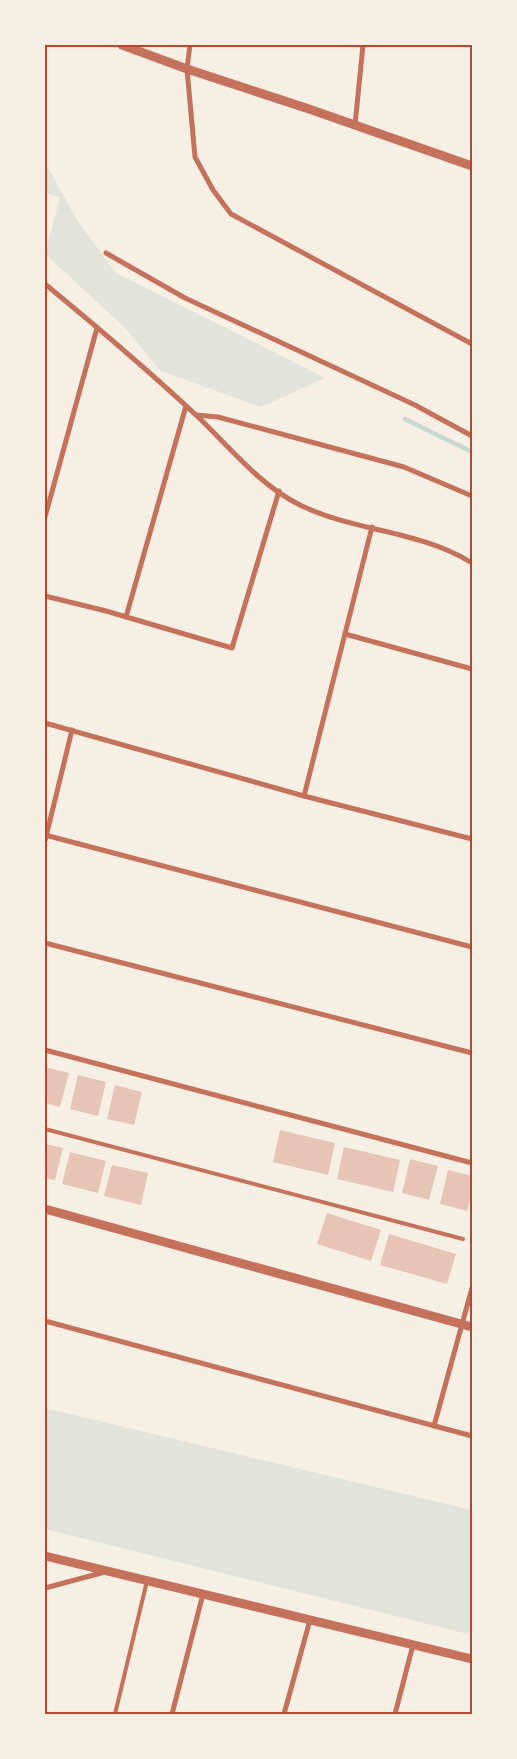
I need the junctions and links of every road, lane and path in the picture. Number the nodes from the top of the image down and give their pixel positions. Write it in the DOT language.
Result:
graph roads {
  1 [pos="122,45"];
  2 [pos="190,45"];
  3 [pos="364,45"];
  4 [pos="187,70"];
  5 [pos="356,125"];
  6 [pos="472,166"];
  7 [pos="106,252"];
  8 [pos="45,284"];
  9 [pos="97,328"];
  10 [pos="472,344"];
  11 [pos="186,406"];
  12 [pos="196,415"];
  13 [pos="472,436"];
  14 [pos="280,491"];
  15 [pos="48,496"];
  16 [pos="472,496"];
  17 [pos="45,517"];
  18 [pos="372,527"];
  19 [pos="472,563"];
  20 [pos="45,596"];
  21 [pos="126,617"];
  22 [pos="345,634"];
  23 [pos="472,669"];
  24 [pos="45,723"];
  25 [pos="72,730"];
  26 [pos="304,796"];
  27 [pos="46,837"];
  28 [pos="472,840"];
  29 [pos="45,943"];
  30 [pos="472,948"];
  31 [pos="45,1050"];
  32 [pos="469,1052"];
  33 [pos="472,1060"];
  34 [pos="45,1129"];
  35 [pos="472,1163"];
  36 [pos="45,1209"];
  37 [pos="463,1239"];
  38 [pos="472,1288"];
  39 [pos="45,1321"];
  40 [pos="461,1324"];
  41 [pos="472,1327"];
  42 [pos="434,1426"];
  43 [pos="472,1436"];
  44 [pos="45,1556"];
  45 [pos="107,1571"];
  46 [pos="147,1581"];
  47 [pos="45,1588"];
  48 [pos="203,1594"];
  49 [pos="310,1620"];
  50 [pos="413,1645"];
  51 [pos="472,1659"];
  52 [pos="115,1714"];
  53 [pos="172,1714"];
  54 [pos="284,1714"];
  55 [pos="394,1714"];
  1 -- 4 [label="street"];
  2 -- 4 [label="street"];
  3 -- 5 [label="street"];
  4 -- 5 [label="street"];
  4 -- 10 [label="street"];
  5 -- 6 [label="street"];
  7 -- 13 [label="street"];
  8 -- 9 [label="street"];
  9 -- 11 [label="street"];
  9 -- 15 [label="street"];
  11 -- 12 [label="street"];
  11 -- 21 [label="street"];
  12 -- 14 [label="street"];
  12 -- 16 [label="street"];
  14 -- 18 [label="street"];
  14 -- 21 [label="street"];
  15 -- 17 [label="street"];
  18 -- 19 [label="street"];
  18 -- 22 [label="street"];
  20 -- 21 [label="street"];
  22 -- 23 [label="street"];
  22 -- 26 [label="street"];
  24 -- 25 [label="street"];
  25 -- 26 [label="street"];
  25 -- 27 [label="street"];
  26 -- 28 [label="street"];
  27 -- 30 [label="street"];
  29 -- 32 [label="street"];
  31 -- 35 [label="street"];
  32 -- 33 [label="street"];
  34 -- 37 [label="lane"];
  36 -- 40 [label="street"];
  38 -- 40 [label="street"];
  39 -- 42 [label="street"];
  40 -- 41 [label="street"];
  40 -- 42 [label="street"];
  42 -- 43 [label="street"];
  44 -- 45 [label="street"];
  45 -- 46 [label="street"];
  45 -- 47 [label="street"];
  46 -- 48 [label="street"];
  46 -- 52 [label="lane"];
  48 -- 49 [label="street"];
  48 -- 53 [label="street"];
  49 -- 50 [label="street"];
  49 -- 54 [label="street"];
  50 -- 51 [label="street"];
  50 -- 55 [label="street"];
}
